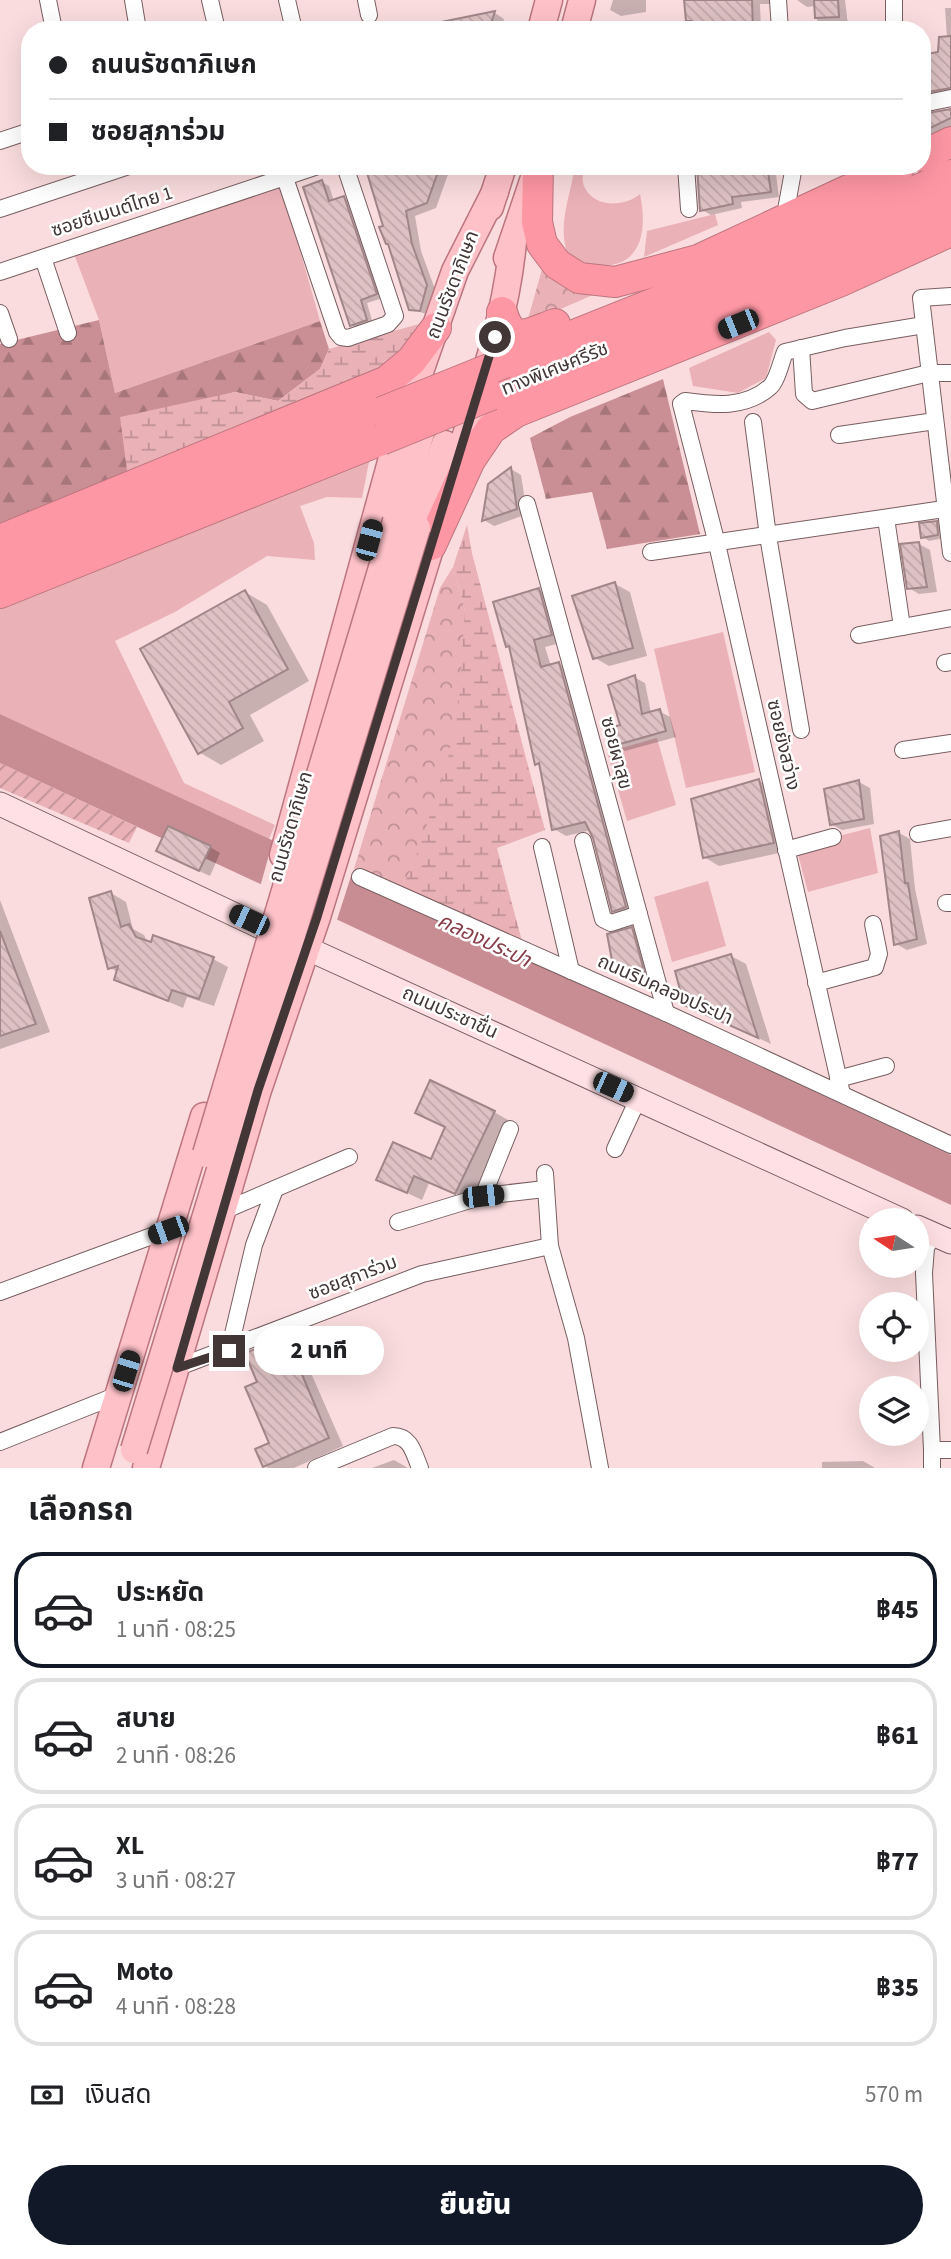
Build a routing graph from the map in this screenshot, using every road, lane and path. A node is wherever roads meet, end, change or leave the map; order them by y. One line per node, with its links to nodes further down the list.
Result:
1 (48, 0): 9 (street)
2 (133, 0): 10 (street)
3 (210, 0): 11 (street)
4 (287, 0): 12 (street)
5 (549, 0): 13 (main road)
6 (582, 0): 14 (main road)
7 (778, 0): 15 (street)
8 (894, 0): 16 (street)
9 (52, 21)
10 (136, 21)
11 (215, 21)
12 (292, 21)
13 (543, 21)
14 (576, 21)
15 (779, 21)
16 (894, 21)
17 (951, 98): 18 (street)
18 (931, 102)
19 (21, 133): 20 (street)
20 (0, 139)
21 (102, 175): 34 (street)
22 (293, 175): 31 (street, ซอยซีเมนต์ไทย 1)
23 (348, 175): 31 (street)
24 (500, 175): 32 (main road, ถนนรัชดาภิเษก)
25 (535, 175): 38 (main road, ถนนรัชดาภิเษก)
26 (538, 175): 40 (highway)
27 (687, 175): 35 (street)
28 (792, 175): 36 (street)
29 (881, 175): 36 (highway)
30 (951, 175): 65 (highway, ทางพิเศษศรีรัช, bridge)
31 (285, 178): 39 (street, ซอยซีเมนต์ไทย 1)
32 (495, 192): 46 (main road, ถนนรัชดาภิเษก); 59 (main road, ถนนรัชดาภิเษก)
33 (951, 201): 66 (highway, ทางพิเศษศรีรัช, bridge)
34 (0, 209)
35 (689, 209)
36 (784, 221): 40 (highway)
37 (951, 231): 59 (highway)
38 (513, 241): 43 (main road, ถนนรัชดาภิเษก); 59 (main road, ถนนรัชดาภิเษก)
39 (43, 258): 41 (street, ซอยซีเมนต์ไทย 1); 47 (street)
40 (698, 260): 43 (highway)
41 (0, 272)
42 (951, 296): 45 (street)
43 (502, 312): 59 (main road, ถนนรัชดาภิเษก)
44 (0, 313): 48 (street)
45 (924, 325): 49 (street); 50 (street)
46 (436, 328): 61 (highway); 73 (main road, ถนนรัชดาภิเษก)
47 (68, 333)
48 (9, 339)
49 (802, 348): 50 (street); 62 (street, ซอยยังสว่าง)
50 (929, 373): 51 (street); 52 (street)
51 (951, 373)
52 (935, 421): 54 (street); 55 (street)
53 (753, 422): 60 (street)
54 (839, 435)
55 (947, 489): 57 (street)
56 (527, 504): 83 (street, ซอยผาสุข)
57 (944, 509): 58 (street); 64 (street)
58 (886, 518): 60 (street); 68 (street)
59 (415, 531): 74 (main road, ถนนรัชดาภิเษก); 114 (main road, ถนนรัชดาภิเษก, bridge)
60 (768, 537): 62 (street); 70 (street)
61 (0, 540)
62 (717, 544): 63 (street); 81 (street, ซอยยังสว่าง)
63 (651, 552)
64 (951, 553)
65 (0, 566)
66 (0, 593)
67 (951, 618): 68 (street)
68 (902, 627): 69 (street)
69 (859, 635)
70 (801, 730)
71 (951, 743): 72 (street)
72 (903, 750)
73 (309, 761): 74 (main road); 85 (main road, ถนนรัชดาภิเษก)
74 (361, 770): 86 (main road, ถนนรัชดาภิเษก)
75 (0, 804): 85 (main road, ถนนประชาชื่น)
76 (951, 828): 77 (street)
77 (918, 834)
78 (833, 837): 81 (street)
79 (583, 841): 83 (street)
80 (542, 847): 87 (street)
81 (786, 850): 88 (street, ซอยยังสว่าง)
82 (360, 877): 87 (street, ถนนริมคลองประปา)
83 (639, 914): 89 (street, ซอยผาสุข)
84 (873, 924): 88 (street)
85 (262, 927): 86 (main road, ถนนประชาชื่น); 94 (main road, ถนนรัชดาภิเษก)
86 (305, 947): 92 (main road, ถนนประชาชื่น); 96 (main road, ถนนรัชดาภิเษก)
87 (571, 971): 89 (street, ถนนริมคลองประปา)
88 (816, 983): 91 (street, ซอยยังสว่าง)
89 (666, 1013): 91 (street, ถนนริมคลองประปา)
90 (886, 1066): 91 (street)
91 (840, 1087): 95 (street, ถนนริมคลองประปา)
92 (638, 1099): 97 (street); 101 (main road, ถนนประชาชื่น)
93 (510, 1129): 100 (street)
94 (200, 1132): 96 (main road); 104 (main road, ถนนรัชดาภิเษก)
95 (951, 1145)
96 (240, 1148): 102 (main road, ถนนรัชดาภิเษก)
97 (615, 1149)
98 (349, 1157): 99 (street)
99 (275, 1189): 102 (street); 108 (street)
100 (483, 1196): 103 (street); 106 (street)
101 (876, 1208)
102 (221, 1212): 109 (main road, ถนนรัชดาภิเษก)
103 (398, 1222)
104 (168, 1230): 107 (street); 110 (main road, ถนนรัชดาภิเษก)
105 (934, 1234): 112 (street)
106 (550, 1246): 108 (street, ซอยสุภาร่วม); 118 (street)
107 (0, 1292)
108 (229, 1351): 109 (street, ซอยสุภาร่วม)
109 (177, 1368): 114 (main road, ถนนรัชดาภิเษก)
110 (120, 1394): 111 (street); 115 (main road, ถนนรัชดาภิเษก)
111 (0, 1442)
112 (932, 1450): 113 (street); 119 (street)
113 (951, 1450)
114 (128, 1460)
115 (96, 1468)
116 (316, 1468): 117 (street)
117 (420, 1468)
118 (600, 1468)
119 (932, 1468)

